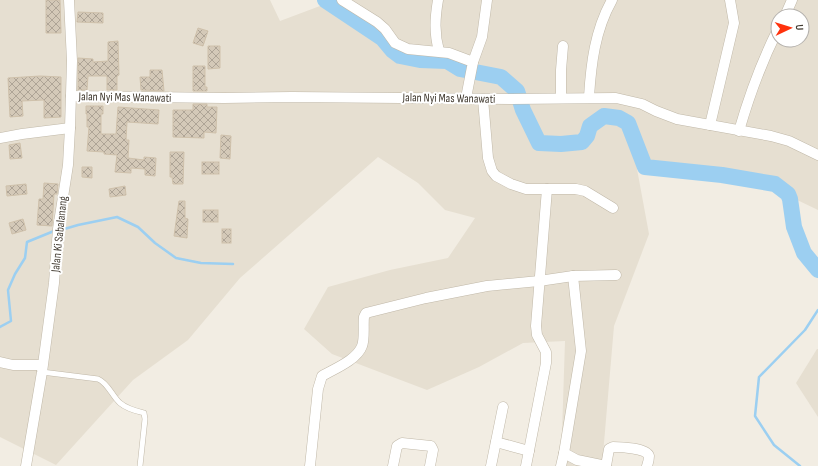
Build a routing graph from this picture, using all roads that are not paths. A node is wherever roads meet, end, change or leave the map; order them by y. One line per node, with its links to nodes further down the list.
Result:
1 (69, 0): 11 (street, Jalan Ki Sabalanang)
2 (342, 0): 9 (street)
3 (438, 0): 9 (street)
4 (487, 0): 10 (street)
5 (612, 0): 13 (street)
6 (730, 0): 16 (street)
7 (564, 46): 12 (street)
8 (770, 47): 18 (street)
9 (439, 52): 10 (street)
10 (473, 64): 14 (street)
11 (71, 96): 14 (street, Jalan Nyi Mas Wanawati); 17 (street, Jalan Ki Sabalanang)
12 (561, 97): 13 (street, Jalan Nyi Mas Wanawati); 15 (street, Jalan Nyi Mas Wanawati)
13 (589, 97): 16 (street, Jalan Nyi Mas Wanawati)
14 (466, 98): 15 (street, Jalan Nyi Mas Wanawati)
15 (483, 99): 21 (street)
16 (710, 125): 18 (street, Jalan Nyi Mas Wanawati)
17 (70, 128): 19 (street); 27 (street, Jalan Ki Sabalanang)
18 (739, 131): 20 (street, Jalan Nyi Mas Wanawati)
19 (0, 138)
20 (818, 155)
21 (547, 189): 22 (street); 25 (street)
22 (613, 208)
23 (616, 275): 24 (street)
24 (573, 276): 25 (street); 31 (street)
25 (539, 281): 30 (street); 34 (street)
26 (0, 362): 27 (street)
27 (42, 368): 32 (street, Jalan Ki Sabalanang); 33 (lane)
28 (503, 407): 29 (street)
29 (496, 442): 30 (street); 37 (street)
30 (529, 451): 38 (street)
31 (564, 453): 39 (street); 40 (street)
32 (26, 466)
33 (140, 466)
34 (310, 466)
35 (393, 466): 36 (street)
36 (430, 466)
37 (491, 466)
38 (526, 466)
39 (561, 466)
40 (606, 466): 41 (street)
41 (647, 466)

